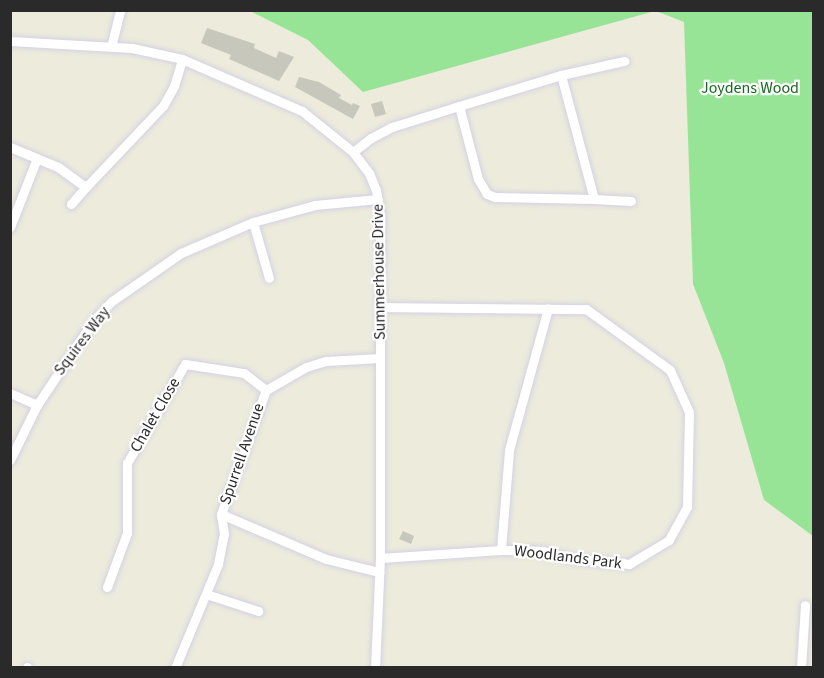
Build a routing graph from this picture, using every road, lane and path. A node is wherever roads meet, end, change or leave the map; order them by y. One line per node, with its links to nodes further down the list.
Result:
1 (120, 10): 3 (street)
2 (10, 41): 3 (street, Summerhouse Drive)
3 (111, 47): 4 (street, Summerhouse Drive)
4 (182, 59): 9 (street, Summerhouse Drive); 11 (street)
5 (624, 60): 6 (street)
6 (561, 75): 7 (street); 13 (street)
7 (459, 106): 9 (street); 13 (street)
8 (10, 147): 10 (street)
9 (353, 152): 12 (street, Summerhouse Drive)
10 (37, 158): 11 (street); 17 (street)
11 (86, 187): 15 (street)
12 (378, 199): 16 (street, Squires Way); 19 (street, Summerhouse Drive)
13 (594, 199): 14 (street)
14 (631, 201)
15 (71, 204)
16 (253, 222): 18 (street); 24 (street, Squires Way)
17 (10, 227)
18 (269, 278)
19 (380, 307): 20 (street, Woodlands Park); 21 (street, Summerhouse Drive)
20 (548, 308): 27 (street, Woodlands Park); 27 (street, Woodlands Park)
21 (380, 358): 22 (street, Spurrell Avenue); 28 (street, Summerhouse Drive)
22 (266, 390): 26 (street, Spurrell Avenue); 30 (street, Chalet Close)
23 (10, 393): 24 (street)
24 (37, 405): 25 (street, Squires Way)
25 (10, 460)
26 (221, 514): 29 (street); 31 (street, Spurrell Avenue)
27 (501, 550): 28 (street, Woodlands Park)
28 (380, 558): 29 (street, Summerhouse Drive)
29 (379, 572): 35 (street, Summerhouse Drive)
30 (107, 587)
31 (206, 594): 33 (street); 34 (street, Spurrell Avenue)
32 (806, 605): 36 (street)
33 (258, 611)
34 (175, 668)
35 (375, 668)
36 (801, 668)

